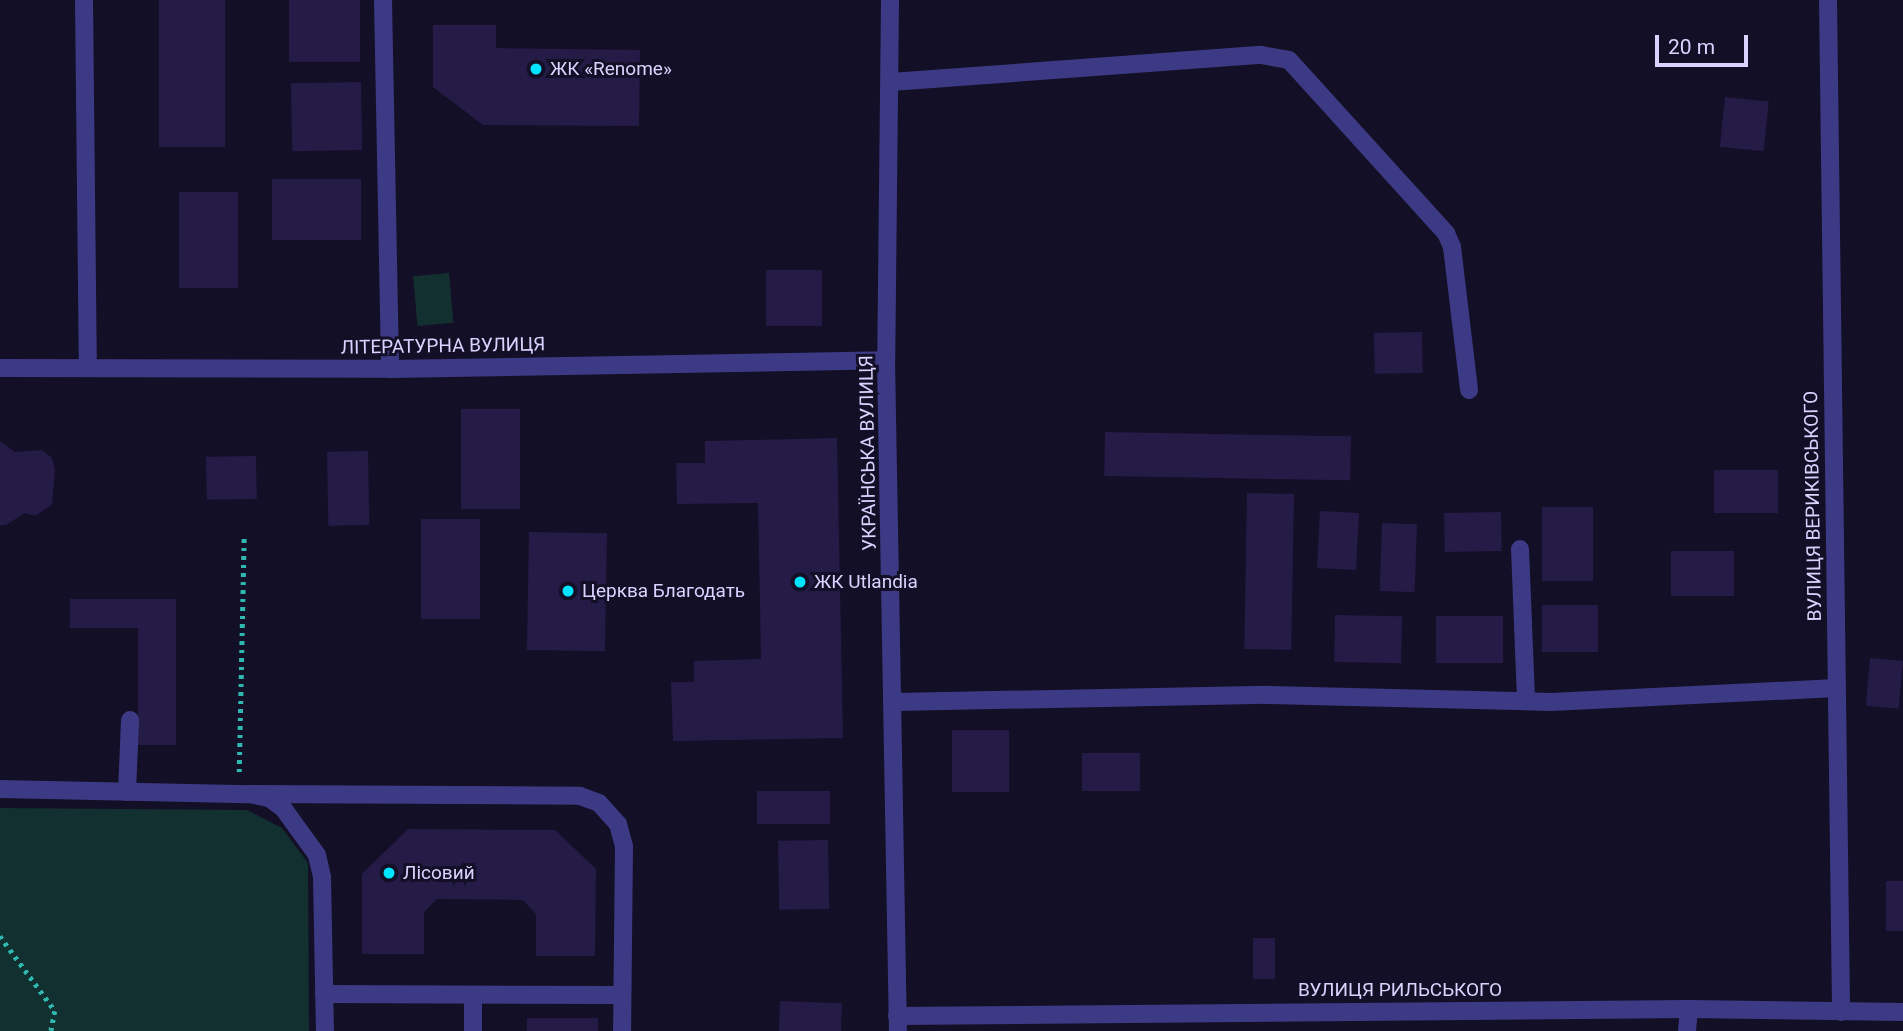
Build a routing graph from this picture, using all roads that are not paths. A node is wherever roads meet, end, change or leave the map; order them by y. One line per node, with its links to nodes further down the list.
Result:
1 (84, 0): 7 (street)
2 (383, 0): 9 (street)
3 (890, 0): 5 (street, УКРАЇНСЬКА ВУЛИЦЯ)
4 (1828, 0): 12 (street, ВУЛИЦЯ ВЕРИКІВСЬКОГО)
5 (891, 82): 6 (street, УКРАЇНСЬКА ВУЛИЦЯ); 10 (street)
6 (886, 360): 9 (street, ЛІТЕРАТУРНА ВУЛИЦЯ); 14 (street, УКРАЇНСЬКА ВУЛИЦЯ)
7 (88, 367): 8 (street, ЛІТЕРАТУРНА ВУЛИЦЯ); 9 (street, ЛІТЕРАТУРНА ВУЛИЦЯ)
8 (0, 368)
9 (390, 369)
10 (1469, 390)
11 (1520, 549): 13 (street)
12 (1836, 688): 13 (street); 24 (street, ВУЛИЦЯ ВЕРИКІВСЬКОГО)
13 (1526, 701): 14 (street)
14 (894, 702): 26 (street, УКРАЇНСЬКА ВУЛИЦЯ)
15 (130, 720): 18 (street)
16 (244, 787): 18 (street); 19 (street); 21 (street)
17 (0, 789): 18 (street)
18 (127, 792)
19 (324, 994): 20 (street); 27 (street)
20 (473, 995): 21 (street); 28 (street)
21 (622, 995): 29 (street)
22 (1689, 1009): 23 (street, ВУЛИЦЯ РИЛЬСЬКОГО); 24 (street, ВУЛИЦЯ РИЛЬСЬКОГО); 31 (street)
23 (1288, 1012): 26 (street, ВУЛИЦЯ РИЛЬСЬКОГО); 30 (street)
24 (1841, 1012): 25 (street, ВУЛИЦЯ РИЛЬСЬКОГО)
25 (1903, 1013)
26 (897, 1024)
27 (325, 1031)
28 (473, 1031)
29 (622, 1031)
30 (1288, 1031)
31 (1687, 1031)

